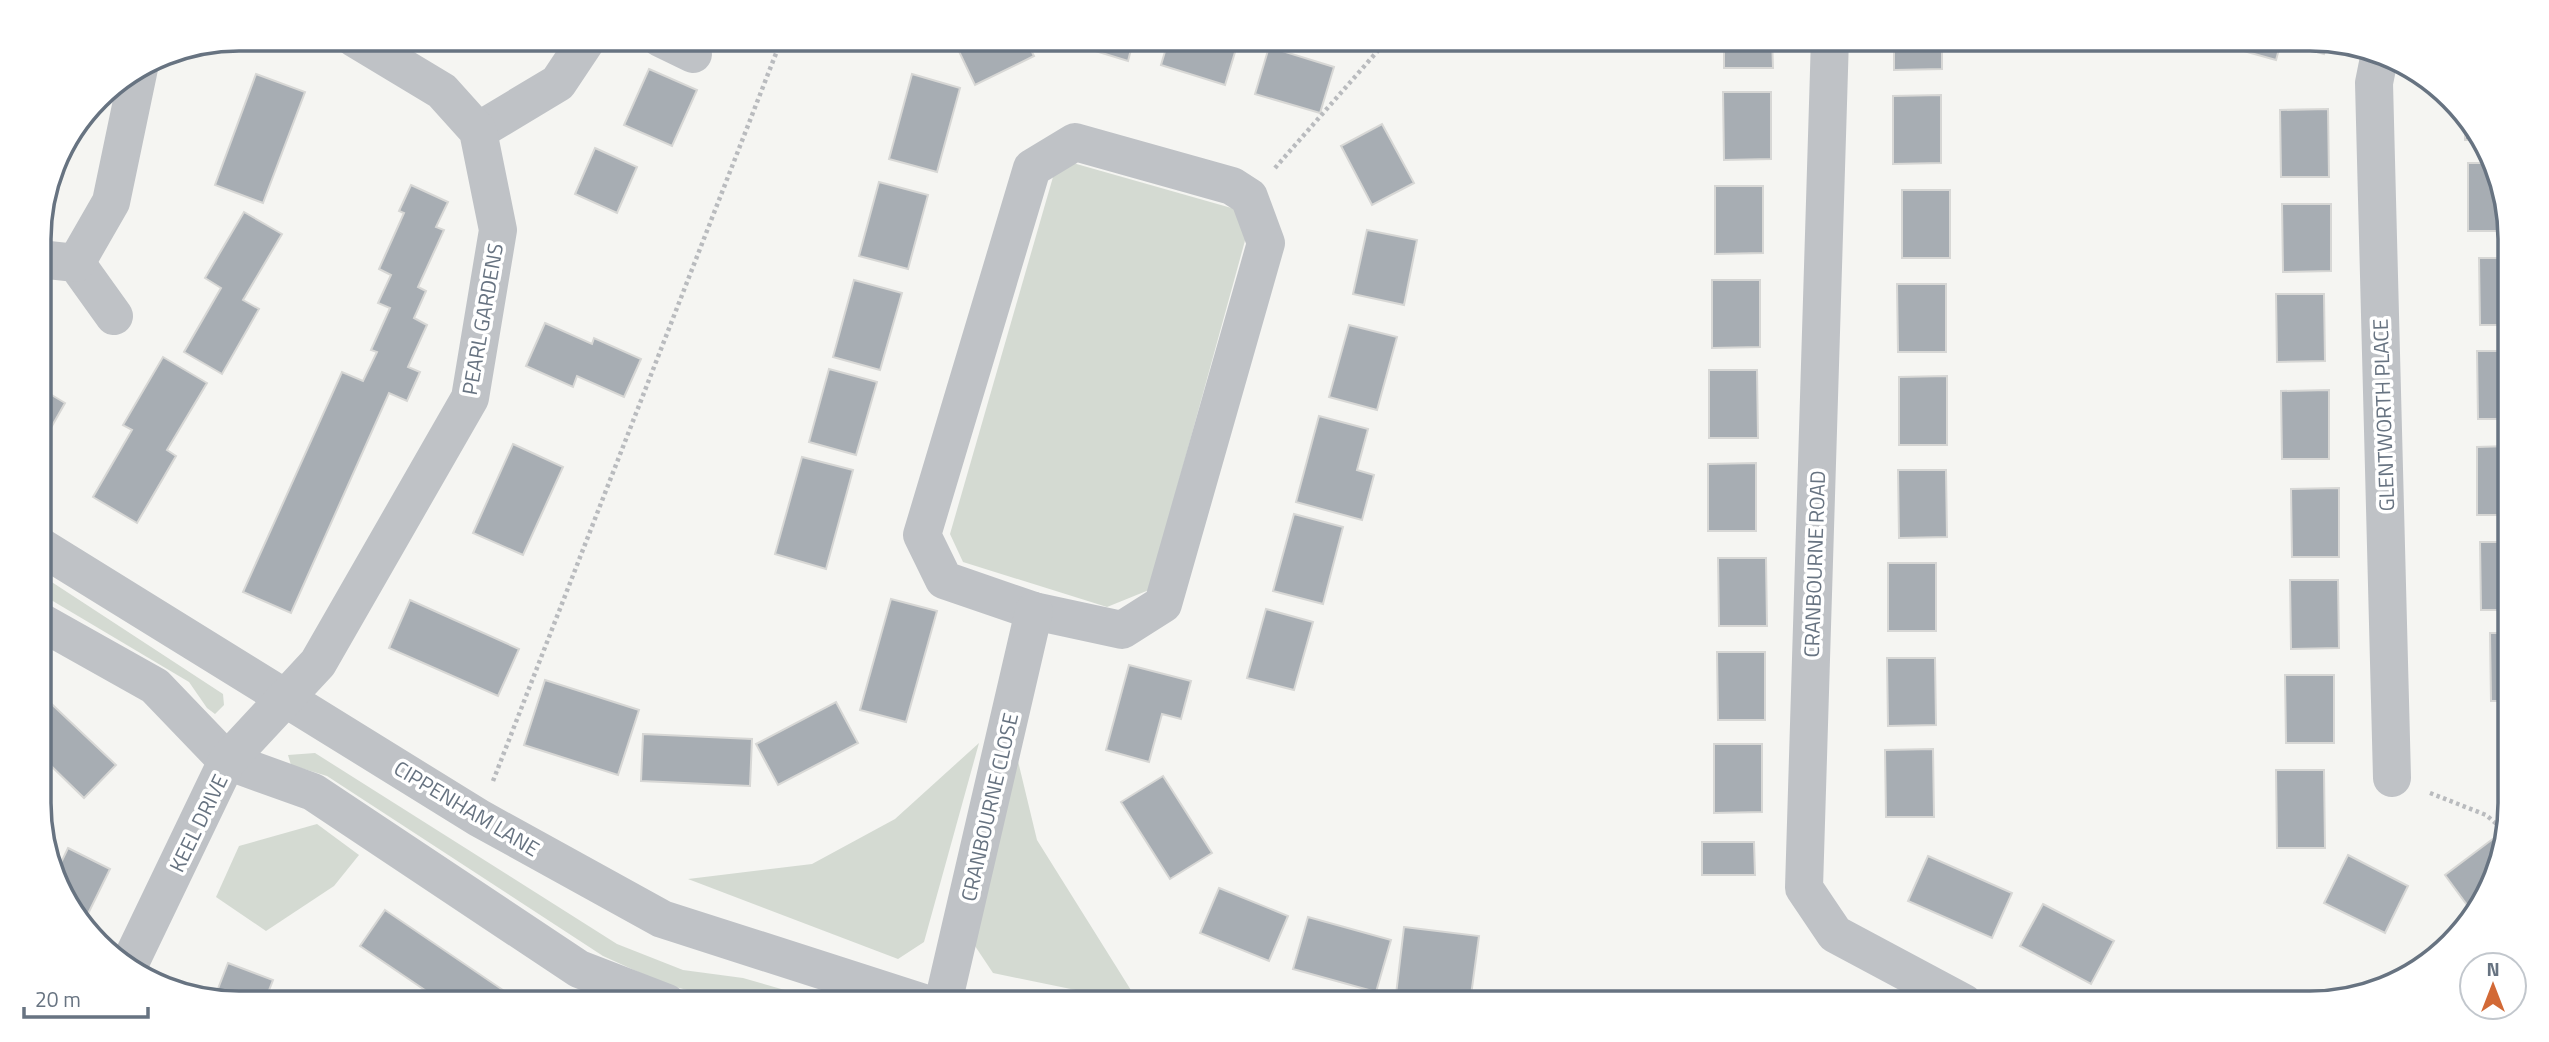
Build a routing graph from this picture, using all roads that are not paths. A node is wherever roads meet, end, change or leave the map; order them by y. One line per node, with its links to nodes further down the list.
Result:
1 (376, 51): 6 (street)
2 (579, 51): 6 (street)
3 (1830, 51): 20 (street, CRANBOURNE ROAD)
4 (2378, 64): 15 (street, GLENTWORTH PLACE)
5 (136, 82): 8 (street)
6 (478, 131): 13 (street, PEARL GARDENS)
7 (51, 261): 8 (street)
8 (76, 263): 9 (street)
9 (114, 316)
10 (51, 553): 13 (street, CIPPENHAM LANE)
11 (1034, 611): 11 (street); 19 (street, CRANBOURNE CLOSE)
12 (51, 628): 14 (street)
13 (285, 696): 14 (street, KEEL DRIVE); 18 (street, CIPPENHAM LANE)
14 (227, 761): 16 (street, KEEL DRIVE); 17 (street)
15 (2392, 778)
16 (132, 959)
17 (635, 991)
18 (887, 991)
19 (946, 991)
20 (1942, 991)

